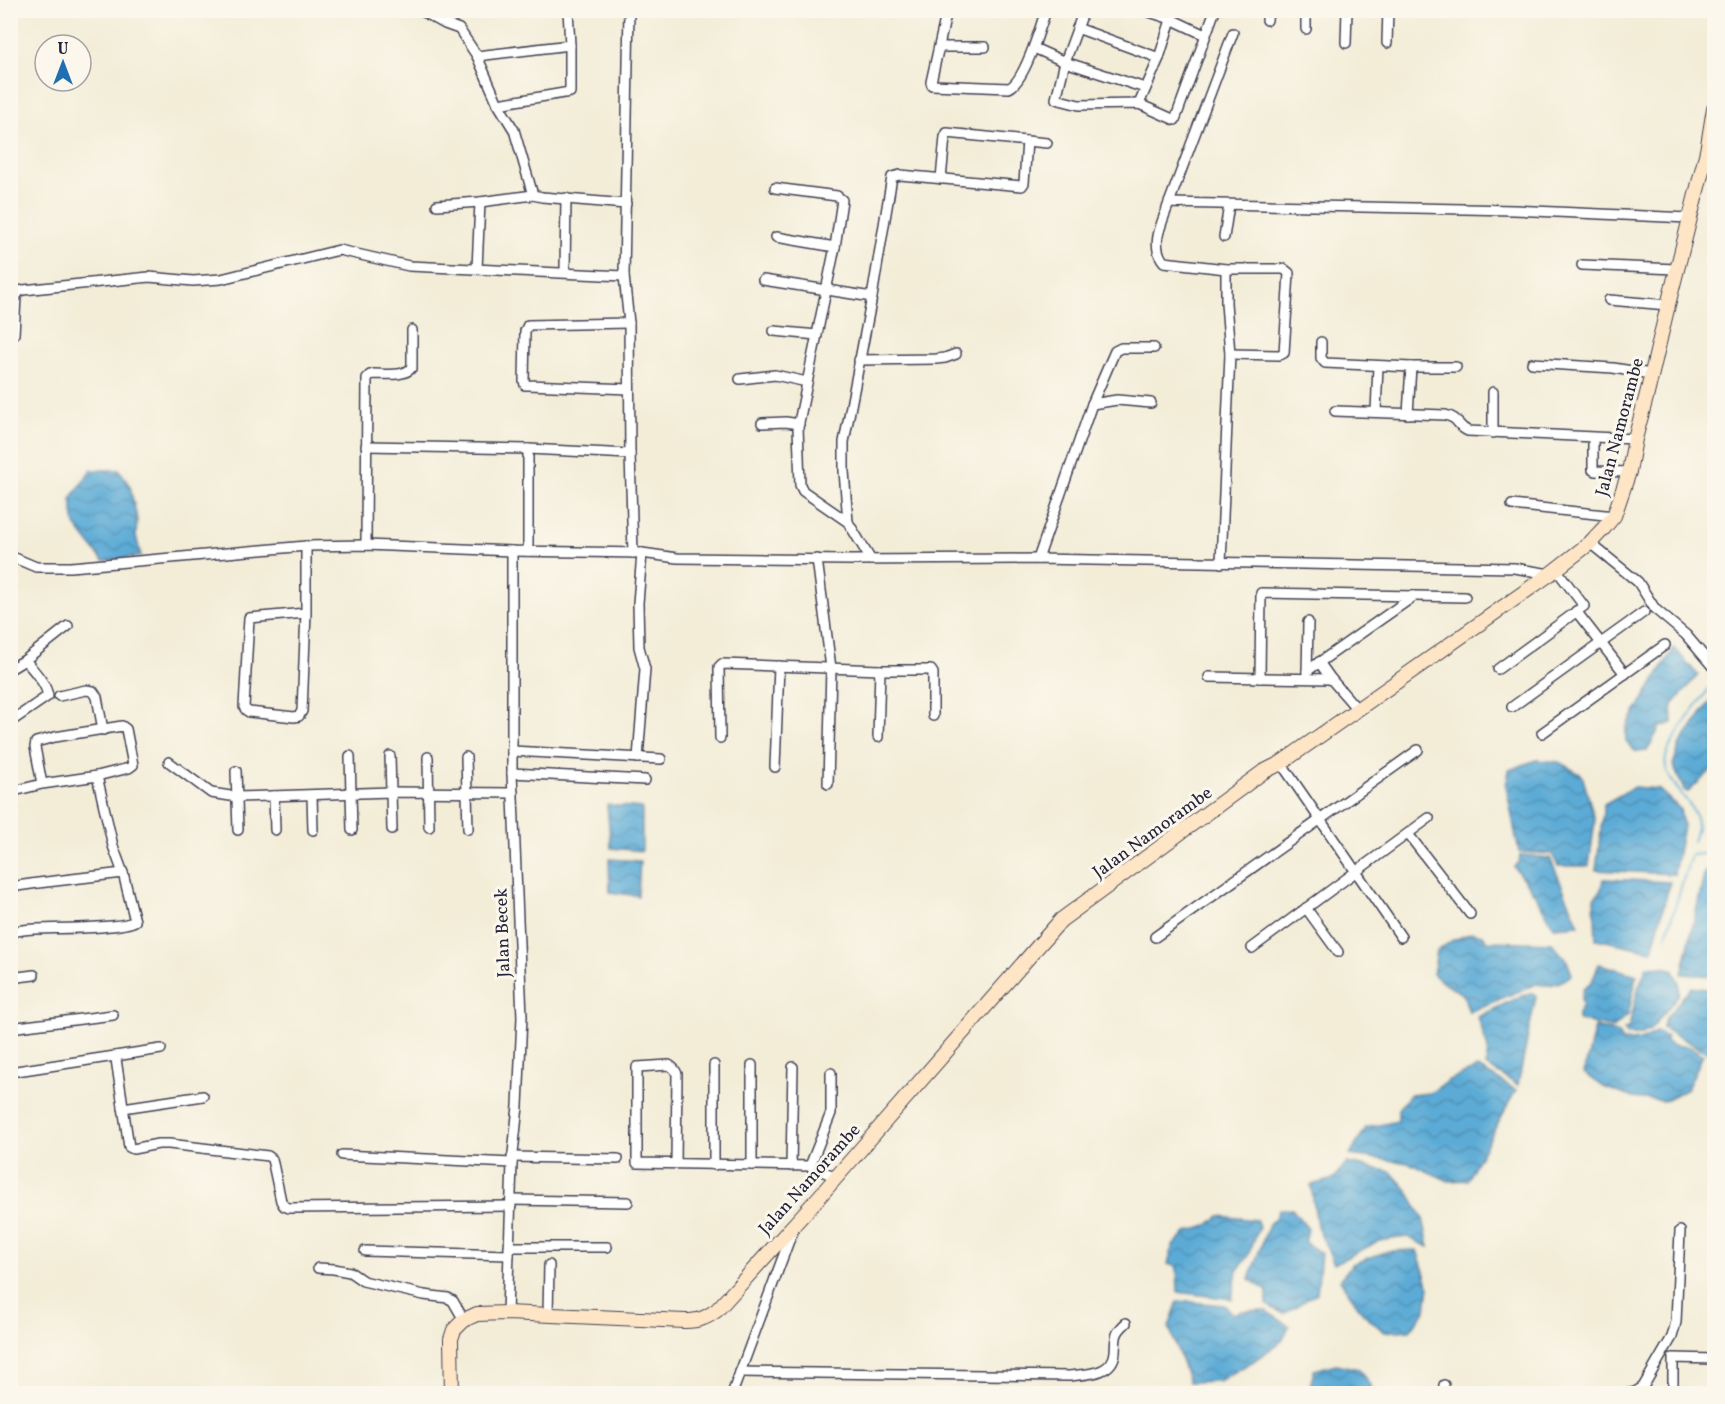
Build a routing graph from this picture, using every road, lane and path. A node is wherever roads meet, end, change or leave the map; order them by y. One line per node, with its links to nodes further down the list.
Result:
1 (568, 10): 19 (street)
2 (629, 10): 38 (street)
3 (947, 10): 20 (street)
4 (1046, 10): 22 (street)
5 (1084, 10): 13 (street)
6 (1143, 10): 12 (street)
7 (1215, 10): 16 (street)
8 (1306, 10): 14 (street)
9 (1347, 10): 17 (street)
10 (1388, 10): 18 (street)
11 (423, 11): 23 (street)
12 (1173, 15): 16 (street); 24 (street)
13 (1077, 28): 24 (street); 25 (street)
14 (1306, 29)
15 (1233, 33): 37 (street)
16 (1205, 34): 28 (street)
17 (1346, 43)
18 (1387, 43)
19 (570, 45): 23 (street); 27 (street)
20 (939, 47): 21 (street); 22 (street)
21 (985, 47)
22 (1034, 48): 25 (street)
23 (477, 56): 27 (street)
24 (1159, 58): 26 (street)
25 (1065, 62): 26 (street); 28 (street)
26 (1145, 88): 28 (street)
27 (498, 104): 34 (street)
28 (1139, 104)
29 (1714, 108): 41 (main road, Jalan Namorambe)
30 (1027, 141): 31 (street); 32 (street); 32 (street)
31 (1047, 143)
32 (941, 179): 53 (street)
33 (775, 188): 44 (street)
34 (533, 195): 35 (street); 36 (street)
35 (566, 198): 38 (street); 49 (street)
36 (480, 201): 39 (street); 46 (street)
37 (1169, 203): 40 (street); 47 (street)
38 (626, 204): 50 (street)
39 (437, 205)
40 (1229, 205): 41 (street); 43 (street)
41 (1689, 218): 48 (main road, Jalan Namorambe)
42 (776, 237): 44 (street)
43 (1224, 237)
44 (835, 247): 52 (street)
45 (1582, 265): 48 (street)
46 (477, 269): 49 (street); 59 (street)
47 (1226, 269): 64 (street); 64 (street)
48 (1676, 269): 55 (main road, Jalan Namorambe)
49 (565, 272): 50 (street)
50 (624, 276): 56 (street)
51 (763, 280): 52 (street)
52 (826, 290): 53 (street); 60 (street)
53 (872, 297): 65 (street)
54 (1609, 300): 55 (street)
55 (1668, 305): 70 (main road, Jalan Namorambe)
56 (630, 323): 73 (street); 73 (street)
57 (412, 330): 85 (street)
58 (774, 331): 60 (street)
59 (14, 334)
60 (817, 335): 72 (street)
61 (1321, 342): 67 (street)
62 (1154, 348): 76 (street)
63 (956, 354): 65 (street)
64 (1230, 354): 102 (street)
65 (859, 360): 91 (street)
66 (1532, 363): 70 (street)
67 (1378, 366): 68 (street); 78 (street)
68 (1411, 367): 69 (street); 79 (street)
69 (1456, 367)
70 (1652, 374): 84 (main road, Jalan Namorambe)
71 (740, 379): 72 (street)
72 (807, 382): 81 (street)
73 (629, 389): 87 (street)
74 (1493, 392): 82 (street)
75 (1151, 403): 76 (street)
76 (1092, 404): 99 (street)
77 (1335, 411): 78 (street)
78 (1376, 412): 79 (street)
79 (1408, 414): 82 (street)
80 (762, 423): 81 (street)
81 (799, 424): 91 (street)
82 (1493, 433): 83 (street)
83 (1593, 438): 84 (street); 88 (street)
84 (1635, 439): 88 (main road, Jalan Namorambe)
85 (366, 446): 86 (street); 93 (street)
86 (528, 449): 87 (street); 96 (street)
87 (630, 454): 97 (street)
88 (1629, 472): 90 (main road, Jalan Namorambe)
89 (1512, 505): 90 (street)
90 (1614, 516): 92 (main road, Jalan Namorambe)
91 (848, 522): 101 (street)
92 (1590, 543): 103 (main road, Jalan Namorambe); 117 (street)
93 (366, 545): 94 (street); 95 (street)
94 (306, 546): 98 (street); 108 (street)
95 (512, 551): 96 (street); 136 (street, Jalan Becek)
96 (528, 551): 97 (street)
97 (637, 553): 100 (street); 141 (street)
98 (10, 556)
99 (1038, 559): 101 (street); 102 (street)
100 (817, 560): 101 (street); 116 (street)
101 (871, 560)
102 (1221, 563): 103 (street)
103 (1553, 572): 106 (street); 128 (main road, Jalan Namorambe)
104 (1414, 596): 105 (street); 114 (street); 124 (street)
105 (1465, 597)
106 (1576, 611): 111 (street); 119 (street)
107 (1644, 612): 111 (street)
108 (306, 613): 108 (street)
109 (1308, 622): 122 (street)
110 (68, 626): 113 (street)
111 (1600, 642): 121 (street); 127 (street)
112 (1665, 645): 121 (street)
113 (25, 660): 118 (street); 130 (street)
114 (1319, 662): 122 (street); 125 (street)
115 (779, 666): 116 (street); 134 (street); 145 (street)
116 (831, 668): 120 (street); 151 (street)
117 (1714, 668)
118 (10, 669)
119 (1498, 669)
120 (880, 670): 129 (street); 133 (street)
121 (1625, 674): 132 (street)
122 (1307, 675): 124 (street); 125 (street)
123 (1209, 676): 124 (street)
124 (1260, 678)
125 (1331, 679): 128 (street)
126 (59, 696): 131 (street)
127 (1512, 706)
128 (1357, 709): 144 (main road, Jalan Namorambe)
129 (933, 716)
130 (10, 722)
131 (103, 730): 148 (street); 150 (street)
132 (1542, 733)
133 (878, 737)
134 (720, 738)
135 (1418, 750): 162 (street)
136 (512, 751): 141 (street); 147 (street, Jalan Becek)
137 (350, 756): 157 (street)
138 (390, 756): 153 (street)
139 (428, 757): 154 (street)
140 (466, 757): 155 (street)
141 (638, 758): 142 (street)
142 (661, 759)
143 (170, 762): 160 (street)
144 (1281, 764): 162 (street); 202 (main road, Jalan Namorambe)
145 (774, 767)
146 (236, 771): 160 (street)
147 (512, 773): 149 (street); 156 (street, Jalan Becek)
148 (97, 776): 150 (street); 172 (street)
149 (645, 780)
150 (42, 784): 152 (street)
151 (828, 784)
152 (10, 792)
153 (391, 792): 154 (street); 157 (street); 164 (street)
154 (429, 792): 155 (street); 163 (street)
155 (467, 792): 156 (street); 165 (street)
156 (513, 793): 196 (street, Jalan Becek)
157 (351, 794): 159 (street); 169 (street)
158 (274, 796): 159 (street); 160 (street); 167 (street)
159 (312, 796): 168 (street)
160 (237, 797): 166 (street)
161 (1429, 818): 170 (street)
162 (1320, 821): 171 (street); 177 (street)
163 (429, 827)
164 (392, 829)
165 (468, 829)
166 (238, 830)
167 (275, 830)
168 (313, 830)
169 (352, 830)
170 (1408, 834): 171 (street); 175 (street)
171 (1355, 871): 174 (street); 178 (street)
172 (123, 873): 173 (street); 176 (street)
173 (10, 887)
174 (1306, 908): 179 (street); 180 (street)
175 (1470, 914)
176 (10, 932)
177 (1155, 937)
178 (1401, 937)
179 (1252, 948)
180 (1338, 952)
181 (34, 975): 182 (street)
182 (10, 978)
183 (113, 1015): 184 (street)
184 (10, 1028)
185 (160, 1049): 186 (street)
186 (114, 1057): 190 (street); 193 (street)
187 (714, 1065): 198 (street)
188 (752, 1065): 199 (street)
189 (793, 1067): 200 (street)
190 (10, 1072)
191 (831, 1073): 201 (street)
192 (203, 1096): 193 (street)
193 (123, 1108): 204 (street)
194 (342, 1155): 196 (street)
195 (618, 1159): 196 (street)
196 (512, 1160): 204 (street, Jalan Becek)
197 (676, 1164): 197 (street); 198 (street)
198 (714, 1165): 199 (street)
199 (752, 1165): 200 (street)
200 (791, 1166): 201 (street)
201 (810, 1166): 202 (street)
202 (836, 1177): 205 (main road, Jalan Namorambe)
203 (628, 1202): 204 (street)
204 (511, 1203): 209 (street, Jalan Becek)
205 (796, 1221): 213 (main road, Jalan Namorambe); 217 (street)
206 (1680, 1231): 220 (street)
207 (607, 1247): 209 (street)
208 (365, 1251): 209 (street)
209 (509, 1251): 212 (street, Jalan Becek)
210 (549, 1265): 213 (street)
211 (318, 1268): 214 (street)
212 (507, 1313): 213 (main road, Jalan Namorambe); 214 (main road, Jalan Namorambe)
213 (548, 1315)
214 (464, 1320): 218 (main road)
215 (1126, 1323): 217 (street)
216 (1714, 1359): 221 (street)
217 (740, 1372): 219 (street)
218 (452, 1394)
219 (732, 1394)
220 (1626, 1394)
221 (1673, 1394)

